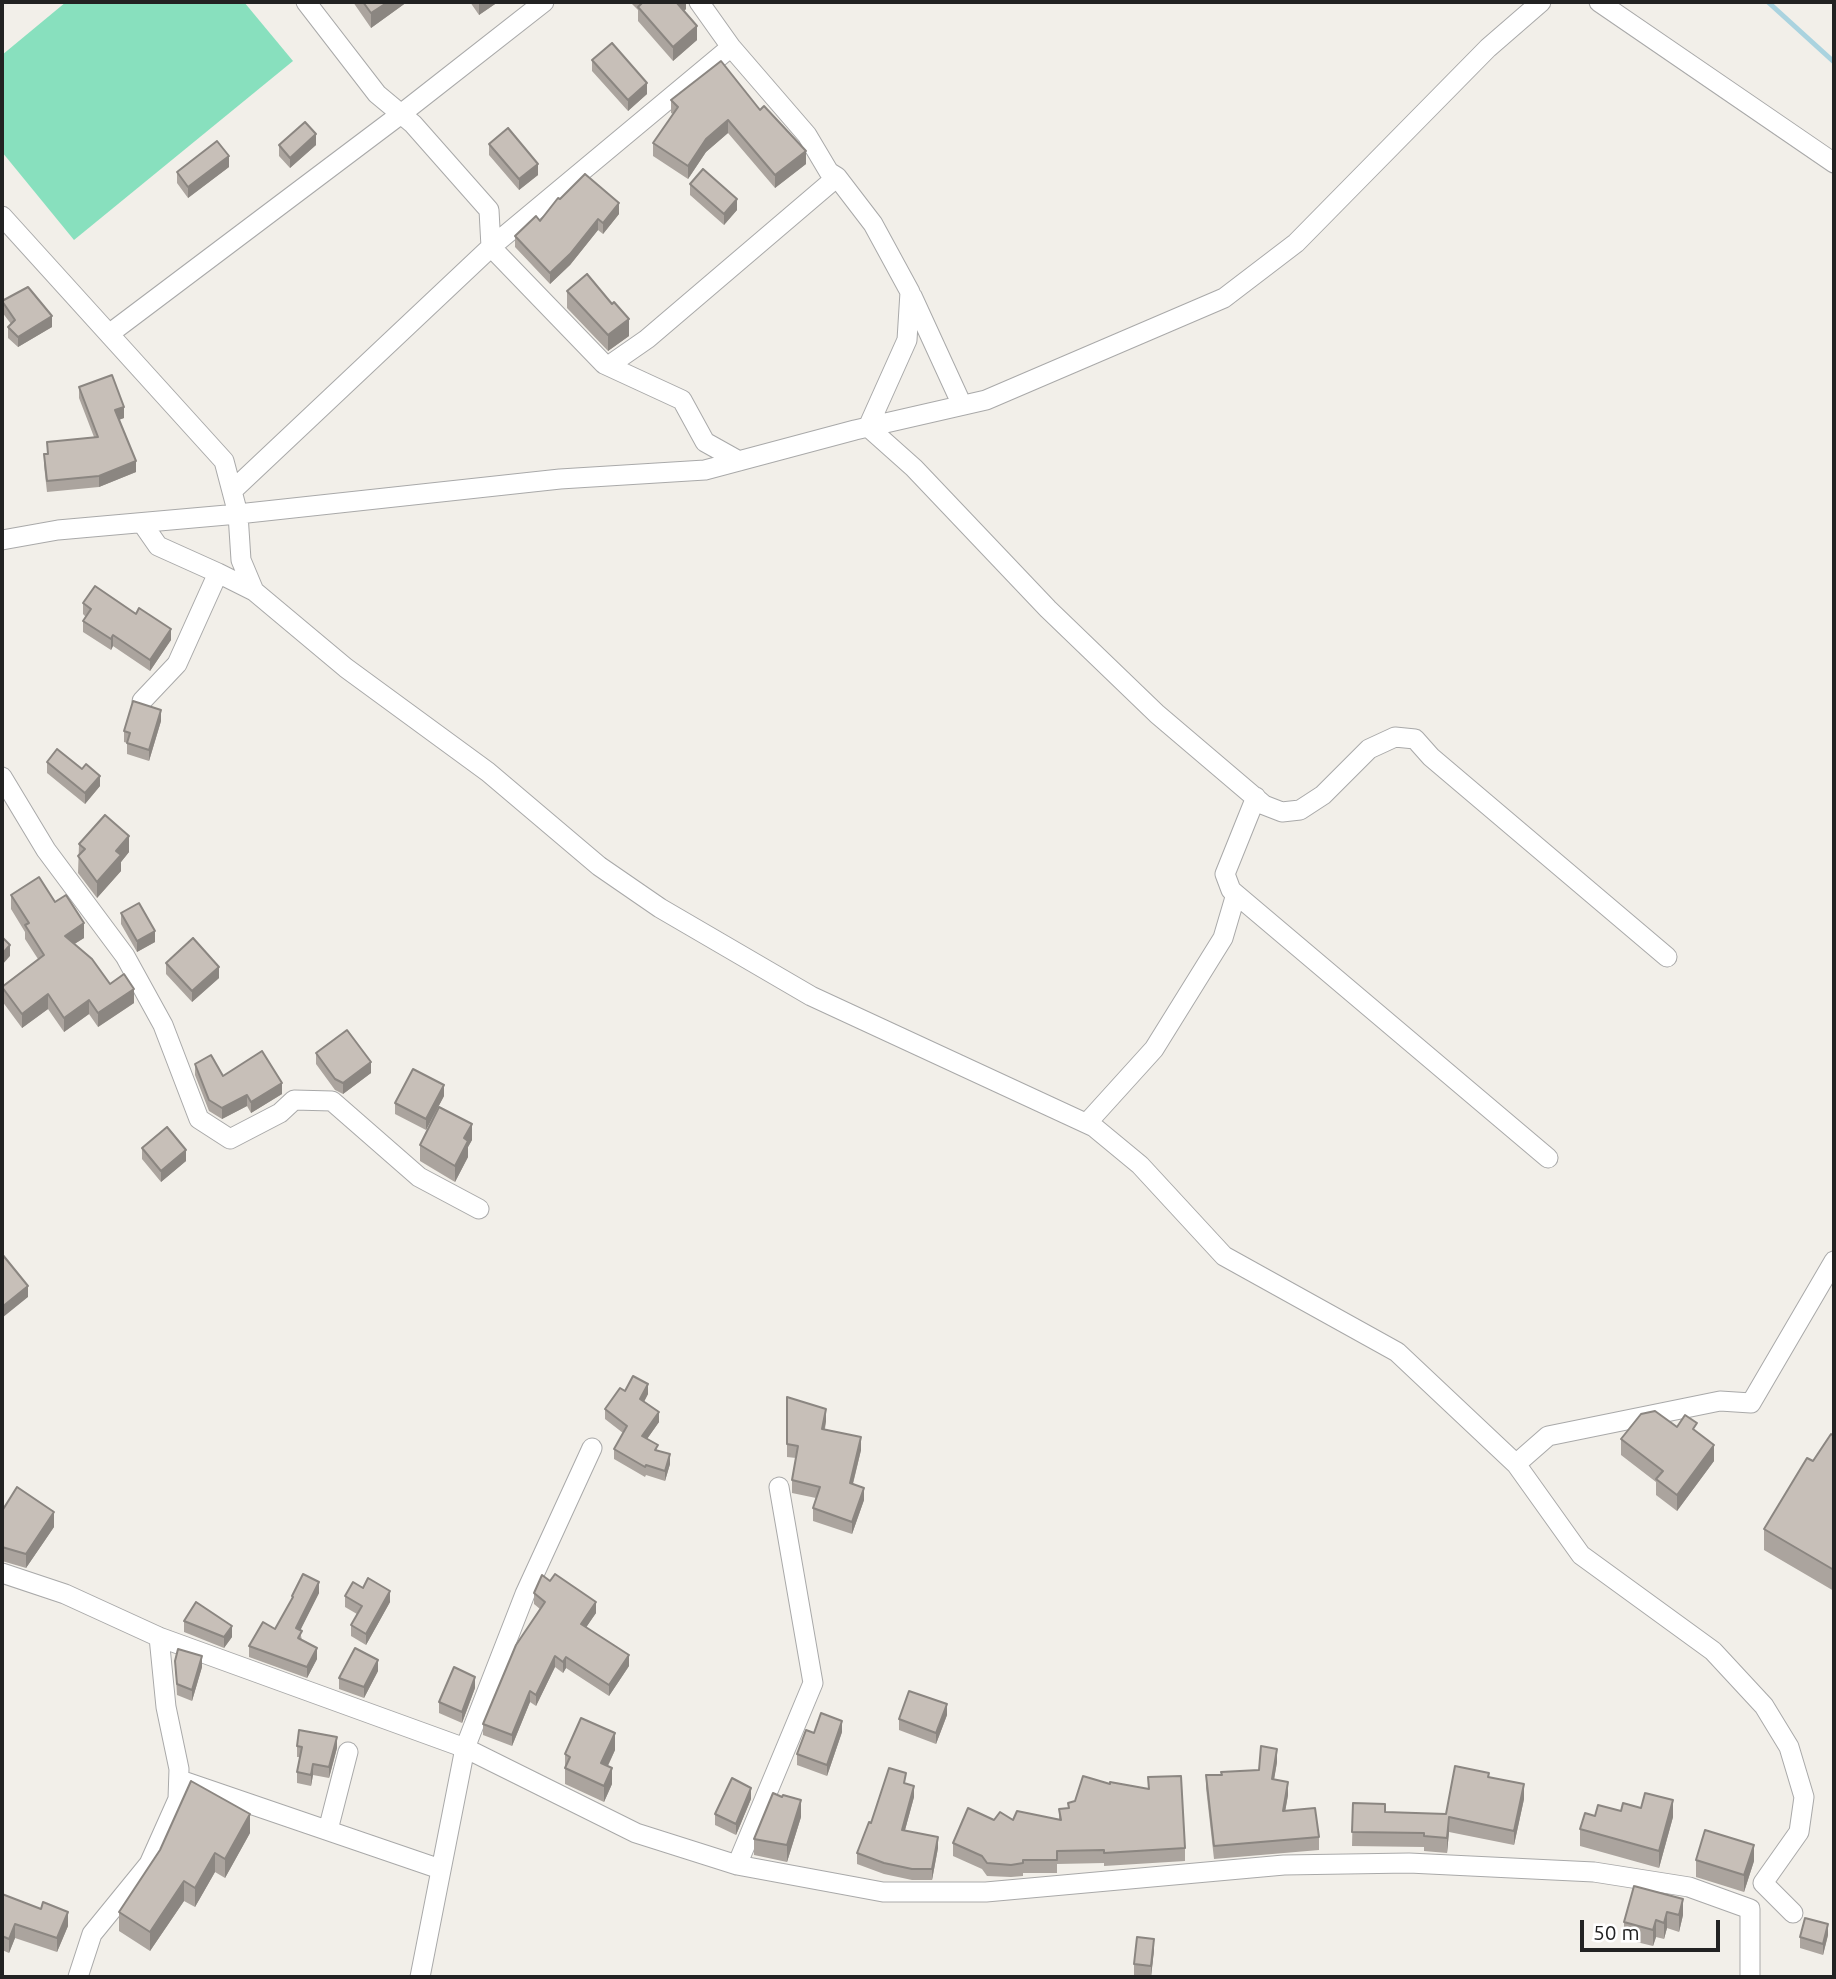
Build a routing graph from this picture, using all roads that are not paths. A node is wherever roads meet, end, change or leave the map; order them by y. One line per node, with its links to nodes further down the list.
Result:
1 (306, 2): 7 (street)
2 (544, 2): 7 (street)
3 (699, 2): 6 (street)
4 (1541, 2): 15 (street)
5 (1600, 2): 8 (street)
6 (731, 47): 9 (street); 11 (street)
7 (401, 114): 11 (street); 13 (street)
8 (1834, 163)
9 (837, 177): 12 (street); 14 (street)
10 (2, 216): 13 (street)
11 (491, 247): 14 (street); 18 (street)
12 (910, 292): 15 (street); 16 (street)
13 (109, 334): 18 (street)
14 (604, 364): 17 (street)
15 (962, 405): 16 (street)
16 (868, 427): 17 (street); 26 (street)
17 (739, 461): 19 (street)
18 (232, 491): 19 (street)
19 (238, 514): 20 (street); 23 (street)
20 (142, 523): 21 (street); 22 (street)
21 (2, 540)
22 (218, 573): 23 (street); 24 (street)
23 (254, 591): 29 (street)
24 (142, 701)
25 (2, 777): 31 (street)
26 (1255, 797): 27 (street); 28 (street)
27 (1236, 894): 29 (street); 30 (street)
28 (1667, 957)
29 (1087, 1123): 34 (street)
30 (1548, 1158)
31 (479, 1209)
32 (1834, 1261): 34 (street)
33 (592, 1448): 38 (street)
34 (1516, 1464): 44 (street)
35 (779, 1487): 42 (street)
36 (2, 1573): 37 (street)
37 (159, 1637): 38 (street); 40 (street)
38 (465, 1748): 42 (street); 43 (street)
39 (348, 1752): 41 (street)
40 (179, 1780): 41 (street); 45 (street)
41 (328, 1830): 43 (street)
42 (737, 1864): 47 (street)
43 (440, 1869): 46 (street)
44 (1793, 1913)
45 (78, 1977)
46 (420, 1977)
47 (1750, 1977)

